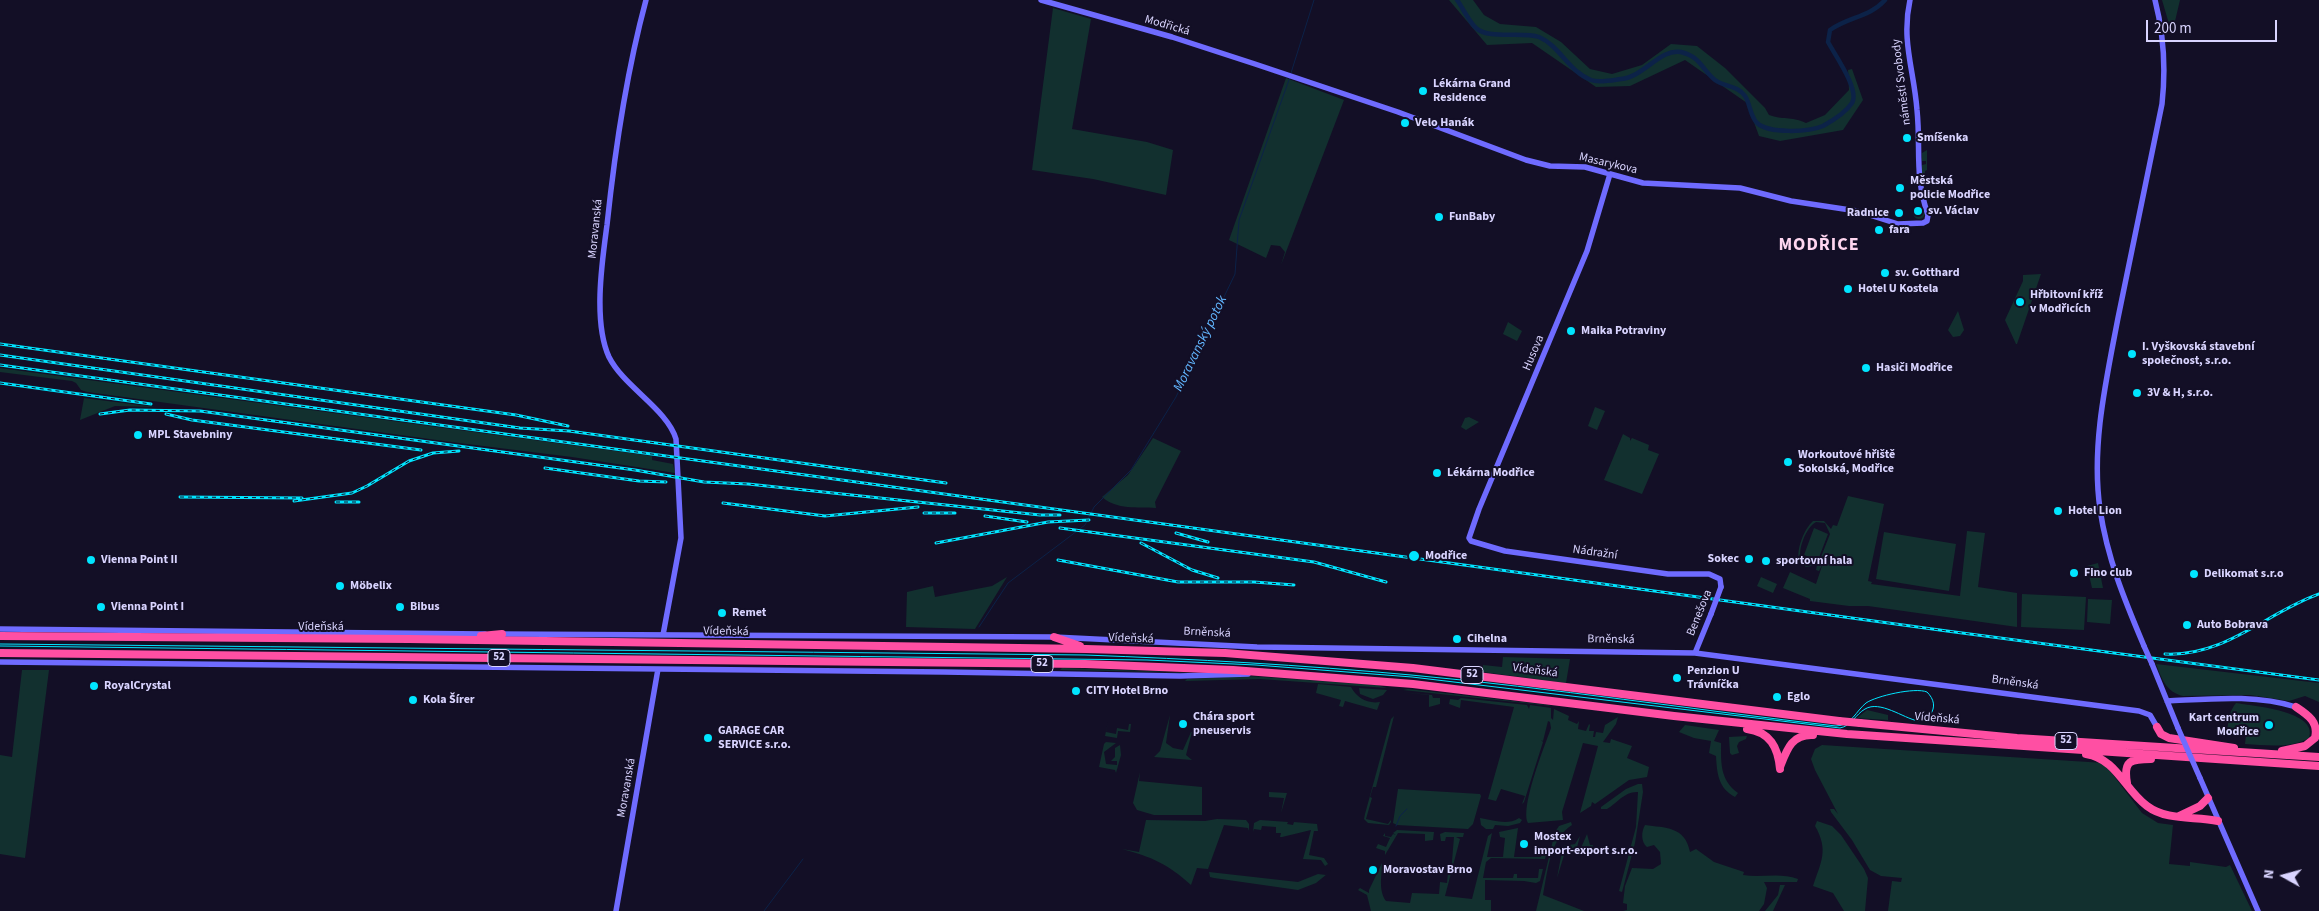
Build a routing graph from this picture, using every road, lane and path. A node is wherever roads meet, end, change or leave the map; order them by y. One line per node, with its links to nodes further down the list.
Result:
1 (646, 0): 12 (street, Moravanská)
2 (1041, 0): 5 (street, Modřická)
3 (1910, 0): 7 (street, náměstí Svobody)
4 (2155, 0): 22 (street, bridge)
5 (1290, 76): 6 (street, Masarykova)
6 (1610, 174): 7 (street, Masarykova); 8 (street, Husova)
7 (1898, 224)
8 (1468, 538): 9 (street, Nádražní)
9 (1721, 580): 18 (street, Benešova, bridge)
10 (0, 629): 11 (street, Vídeňská)
11 (502, 634): 12 (street, Vídeňská); 15 (highway)
12 (663, 635): 14 (street, Vídeňská)
13 (0, 636): 15 (highway, Vídeňská / 52)
14 (1054, 637): 16 (highway); 18 (street, Brněnská)
15 (409, 639): 16 (highway, Vídeňská / 52)
16 (1086, 648): 29 (highway, Vídeňská / 52, bridge)
17 (0, 653): 21 (highway, 52)
18 (1695, 653): 26 (street, Brněnská)
19 (0, 662): 20 (street)
20 (658, 669): 21 (street); 37 (street, Moravanská)
21 (1279, 674): 25 (highway, 52)
22 (2167, 701): 23 (street); 34 (street, bridge)
23 (2296, 707): 24 (highway); 29 (highway)
24 (2319, 717)
25 (1728, 724): 27 (highway, Vídeňská / 52); 27 (highway)
26 (2157, 727): 29 (highway)
27 (1847, 734): 28 (highway, Vídeňská / 52)
28 (2060, 749): 30 (highway, 52); 33 (highway)
29 (2256, 753): 31 (highway, 52)
30 (2173, 756): 32 (highway, 52); 33 (highway)
31 (2319, 757)
32 (2319, 766)
33 (2127, 784): 35 (highway)
34 (2208, 798): 35 (highway); 36 (street)
35 (2178, 817): 36 (highway)
36 (2218, 821): 38 (street)
37 (616, 911)
38 (2258, 911)

